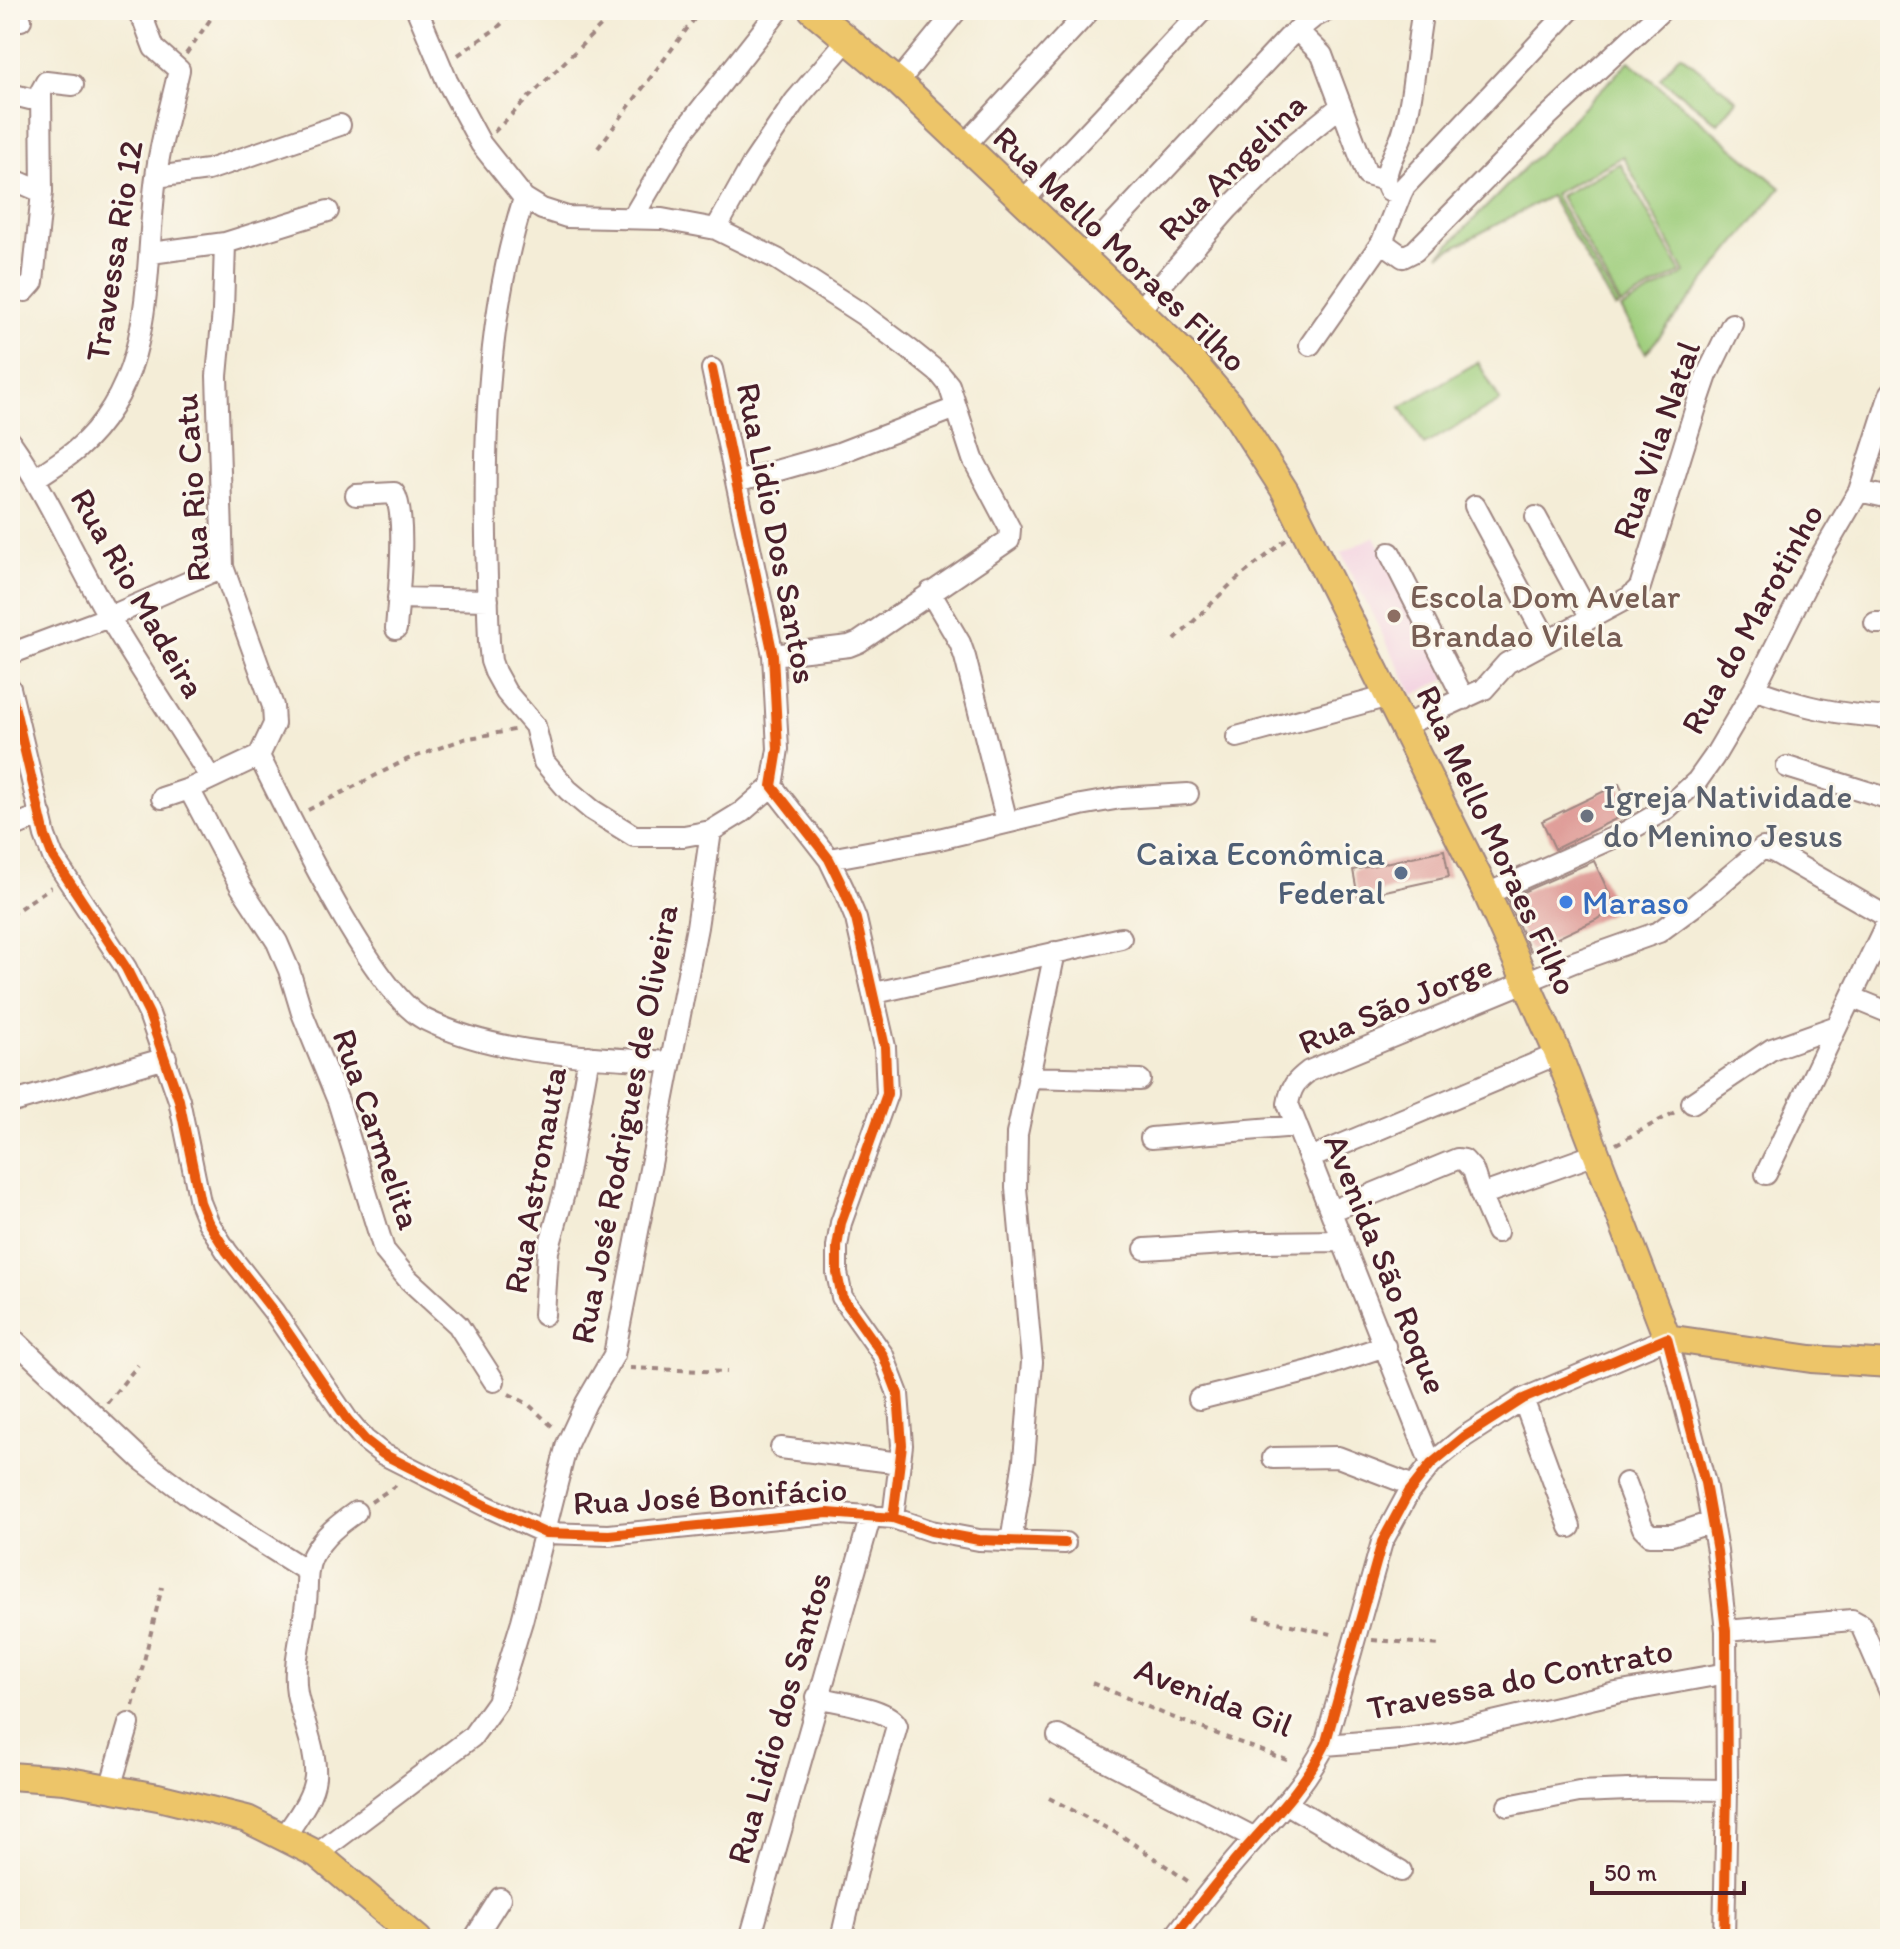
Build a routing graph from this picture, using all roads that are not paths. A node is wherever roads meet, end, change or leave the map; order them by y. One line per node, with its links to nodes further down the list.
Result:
1 (136, 10): 19 (street, Travessa Rio 12)
2 (417, 10): 24 (street)
3 (779, 10): 26 (street)
4 (812, 10): 13 (main road, Rua Mello Moraes Filho)
5 (957, 10): 14 (street)
6 (1090, 10): 18 (street)
7 (1203, 10): 23 (street)
8 (1328, 10): 12 (street, Rua Angelina)
9 (1423, 10): 21 (street)
10 (1570, 10): 21 (street)
11 (1662, 10): 28 (street)
12 (1297, 30): 16 (street); 31 (street, Rua Angelina)
13 (848, 39): 14 (main road, Rua Mello Moraes Filho); 27 (street)
14 (898, 82): 18 (main road, Rua Mello Moraes Filho)
15 (73, 85): 22 (street)
16 (1341, 106): 21 (street); 33 (street, Rua Angelina)
17 (340, 125): 19 (street)
18 (963, 147): 23 (main road, Rua Mello Moraes Filho)
19 (156, 177): 30 (street, Travessa Rio 12)
20 (10, 178): 22 (street)
21 (1393, 187): 28 (street)
22 (42, 192): 32 (street)
23 (1030, 193): 31 (main road, Rua Mello Moraes Filho)
24 (524, 198): 26 (street); 51 (street)
25 (328, 211): 29 (street)
26 (633, 217): 27 (street)
27 (716, 229): 38 (street)
28 (1382, 242): 35 (street)
29 (225, 243): 30 (street); 48 (street, Rua Rio Catu)
30 (151, 253): 40 (street, Travessa Rio 12)
31 (1082, 258): 33 (main road, Rua Mello Moraes Filho)
32 (10, 287)
33 (1143, 305): 60 (main road, Rua Mello Moraes Filho)
34 (1732, 324): 53 (street, Rua Vila Natal)
35 (1310, 345)
36 (712, 369): 41 (street, Rua Lidio Dos Santos)
37 (1890, 394): 42 (street, Rua do Marotinho)
38 (956, 408): 41 (street); 49 (street)
39 (10, 441): 40 (street, Rua Rio Madeira)
40 (36, 478): 52 (street, Rua Rio Madeira)
41 (737, 482): 57 (street, Rua Lidio Dos Santos)
42 (1859, 491): 44 (street); 59 (street, Rua do Marotinho)
43 (356, 495): 50 (street)
44 (1890, 498)
45 (1475, 506): 55 (street)
46 (1536, 517): 53 (street)
47 (1390, 553): 61 (street)
48 (223, 567): 52 (street); 65 (street, Rua Rio Catu)
49 (930, 592): 57 (street); 74 (street)
50 (398, 598): 51 (street); 54 (street)
51 (488, 600): 76 (street)
52 (109, 617): 56 (street); 67 (street, Rua Rio Madeira)
53 (1591, 618): 55 (street, Rua Vila Natal)
54 (396, 629)
55 (1547, 640): 61 (street, Rua Vila Natal)
56 (10, 654)
57 (773, 655): 68 (street, Rua Lidio Dos Santos)
58 (10, 688): 73 (street, Rua José Bonifácio)
59 (1754, 689): 62 (street); 78 (street, Rua do Marotinho)
60 (1389, 696): 63 (main road, Rua Mello Moraes Filho); 64 (street)
61 (1464, 699): 63 (street, Rua Vila Natal)
62 (1890, 718)
63 (1403, 726): 78 (main road, Rua Mello Moraes Filho)
64 (1237, 737)
65 (259, 756): 67 (street); 88 (street)
66 (1787, 767): 72 (street)
67 (210, 777): 69 (street)
68 (772, 786): 76 (street); 77 (street)
69 (189, 789): 71 (street); 111 (street, Rua Carmelita)
70 (1188, 794): 74 (street)
71 (162, 798)
72 (1890, 799)
73 (41, 815): 75 (street); 89 (street, Rua José Bonifácio)
74 (1007, 822): 77 (street)
75 (10, 828)
76 (711, 831): 90 (street, Rua José Rodrigues de Oliveira)
77 (829, 859): 83 (street)
78 (1487, 894): 82 (main road, Rua Mello Moraes Filho)
79 (1890, 917): 82 (street); 84 (street)
80 (1121, 938): 81 (street)
81 (1055, 952): 83 (street); 91 (street)
82 (1527, 982): 87 (main road, Rua Mello Moraes Filho); 93 (street, Rua São Jorge)
83 (875, 993): 116 (street)
84 (1851, 997): 85 (street); 86 (street)
85 (1890, 1013)
86 (1837, 1026): 95 (street); 100 (street)
87 (1558, 1054): 98 (main road, Rua Mello Moraes Filho); 99 (street)
88 (589, 1056): 90 (street); 106 (street, Rua Astronauta)
89 (166, 1058): 94 (street); 125 (street, Rua José Bonifácio)
90 (670, 1062): 125 (street, Rua José Rodrigues de Oliveira)
91 (1028, 1077): 92 (street); 126 (street)
92 (1140, 1080)
93 (1291, 1087): 96 (street, Avenida São Roque)
94 (10, 1103)
95 (1692, 1103)
96 (1297, 1126): 97 (street); 99 (street, Avenida São Roque)
97 (1151, 1138)
98 (1596, 1154): 101 (street); 108 (main road, Rua Mello Moraes Filho)
99 (1310, 1158): 102 (street, Avenida São Roque)
100 (1766, 1174)
101 (1481, 1195): 102 (street); 103 (street)
102 (1331, 1211): 104 (street, Avenida São Roque)
103 (1497, 1232)
104 (1343, 1241): 105 (street); 109 (street, Avenida São Roque)
105 (1145, 1249)
106 (544, 1315)
107 (10, 1336): 128 (street)
108 (1667, 1338): 110 (main road); 113 (street); 123 (street)
109 (1385, 1346): 112 (street); 117 (street, Avenida São Roque)
110 (1890, 1364)
111 (494, 1381)
112 (1199, 1399)
113 (1523, 1399): 117 (street); 124 (street)
114 (781, 1448): 116 (street)
115 (1273, 1458): 119 (street)
116 (900, 1463): 122 (street)
117 (1431, 1464): 119 (street)
118 (1626, 1483): 123 (street)
119 (1414, 1486): 135 (street)
120 (356, 1512): 128 (street)
121 (871, 1515): 122 (street); 125 (street, Rua José Bonifácio); 132 (street, Rua Lidio dos Santos)
122 (893, 1518): 126 (street)
123 (1712, 1522): 129 (street)
124 (1570, 1527)
125 (545, 1533): 143 (street, Rua José Rodrigues de Oliveira)
126 (1011, 1542): 127 (street)
127 (1065, 1543)
128 (307, 1571): 141 (street)
129 (1726, 1631): 130 (street); 131 (street)
130 (1727, 1673): 135 (street, Travessa do Contrato); 138 (street)
131 (1890, 1692)
132 (817, 1697): 148 (street, Rua Lidio dos Santos); 149 (street)
133 (129, 1724): 137 (street)
134 (1058, 1736): 142 (street)
135 (1325, 1745): 139 (street)
136 (10, 1776): 137 (main road)
137 (110, 1788): 141 (main road)
138 (1727, 1790): 140 (street); 151 (street)
139 (1287, 1804): 142 (street); 144 (street)
140 (1508, 1806)
141 (285, 1836): 143 (main road)
142 (1255, 1838): 150 (street)
143 (317, 1854): 146 (main road)
144 (1401, 1871)
145 (500, 1898): 147 (street)
146 (418, 1939)
147 (474, 1939)
148 (750, 1939)
149 (841, 1939)
150 (1173, 1939)
151 (1724, 1939)

